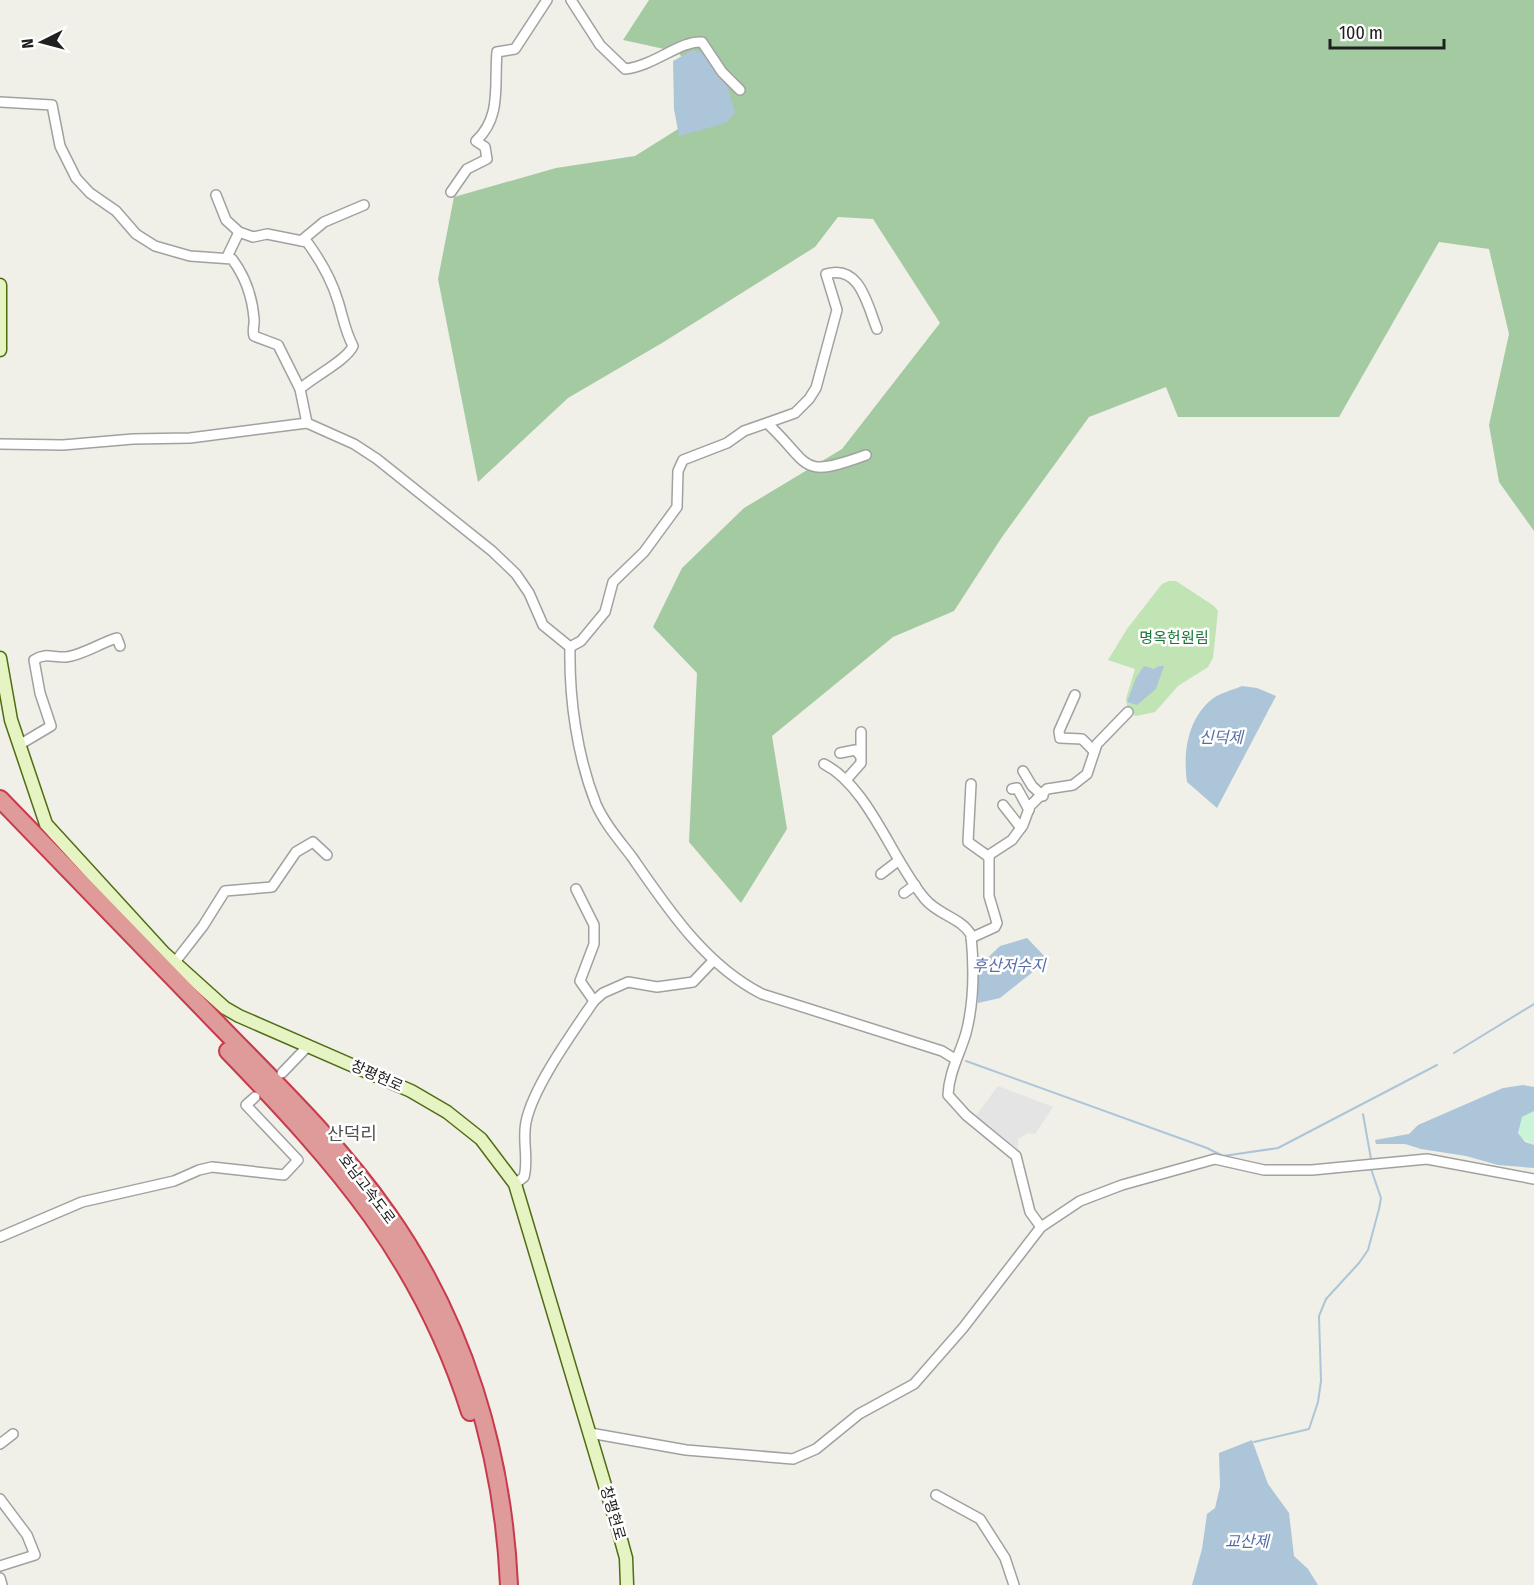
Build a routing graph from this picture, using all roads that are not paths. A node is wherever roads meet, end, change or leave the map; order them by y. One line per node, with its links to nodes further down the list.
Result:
1 (548, 0): 5 (street)
2 (571, 0): 3 (street)
3 (740, 90)
4 (0, 102): 10 (street)
5 (451, 192)
6 (216, 195): 8 (street)
7 (364, 205): 9 (street)
8 (239, 232): 9 (street); 10 (street)
9 (301, 241): 14 (street)
10 (227, 257): 14 (street)
11 (0, 285): 13 (main road)
12 (877, 329): 16 (street)
13 (0, 350)
14 (300, 389): 15 (street)
15 (307, 423): 17 (street); 20 (street)
16 (767, 423): 18 (street); 20 (street)
17 (0, 444)
18 (866, 455)
19 (120, 646): 25 (street)
20 (570, 647): 48 (street)
21 (0, 658): 25 (main road, 창평현로)
22 (1075, 695): 26 (street)
23 (1128, 712): 26 (street)
24 (861, 732): 28 (street)
25 (19, 745): 49 (main road, 창평현로)
26 (1094, 751): 34 (street)
27 (840, 753): 28 (street)
28 (860, 755): 31 (street)
29 (824, 764): 31 (street)
30 (1023, 771): 34 (street)
31 (846, 780): 42 (street)
32 (971, 784): 41 (street)
33 (1012, 789): 37 (street)
34 (1043, 796): 37 (street)
35 (0, 799): 68 (highway, 호남고속도로)
36 (1003, 805): 39 (street)
37 (1029, 810): 39 (street)
38 (0, 816): 67 (highway, 호남고속도로)
39 (1021, 828): 41 (street)
40 (327, 855): 49 (street)
41 (989, 857): 47 (street)
42 (898, 861): 43 (street); 44 (street)
43 (881, 874)
44 (915, 885): 46 (street); 47 (street)
45 (576, 889): 50 (street)
46 (904, 893)
47 (971, 939): 52 (street)
48 (713, 961): 50 (street); 52 (street)
49 (175, 962): 51 (main road, 창평현로)
50 (594, 1001): 56 (street)
51 (308, 1046): 53 (street); 56 (main road, 창평현로)
52 (955, 1059): 57 (street)
53 (282, 1073)
54 (255, 1097): 58 (street)
55 (1534, 1179): 57 (street)
56 (515, 1184): 59 (main road, 창평현로)
57 (1041, 1227): 59 (street)
58 (0, 1237)
59 (590, 1433): 69 (main road, 창평현로)
60 (13, 1434): 61 (street)
61 (0, 1444)
62 (936, 1496): 70 (street)
63 (1, 1502): 64 (street)
64 (0, 1566)
65 (0, 1578): 66 (street)
66 (2, 1585)
67 (498, 1585)
68 (509, 1585)
69 (627, 1585)
70 (1014, 1585)

